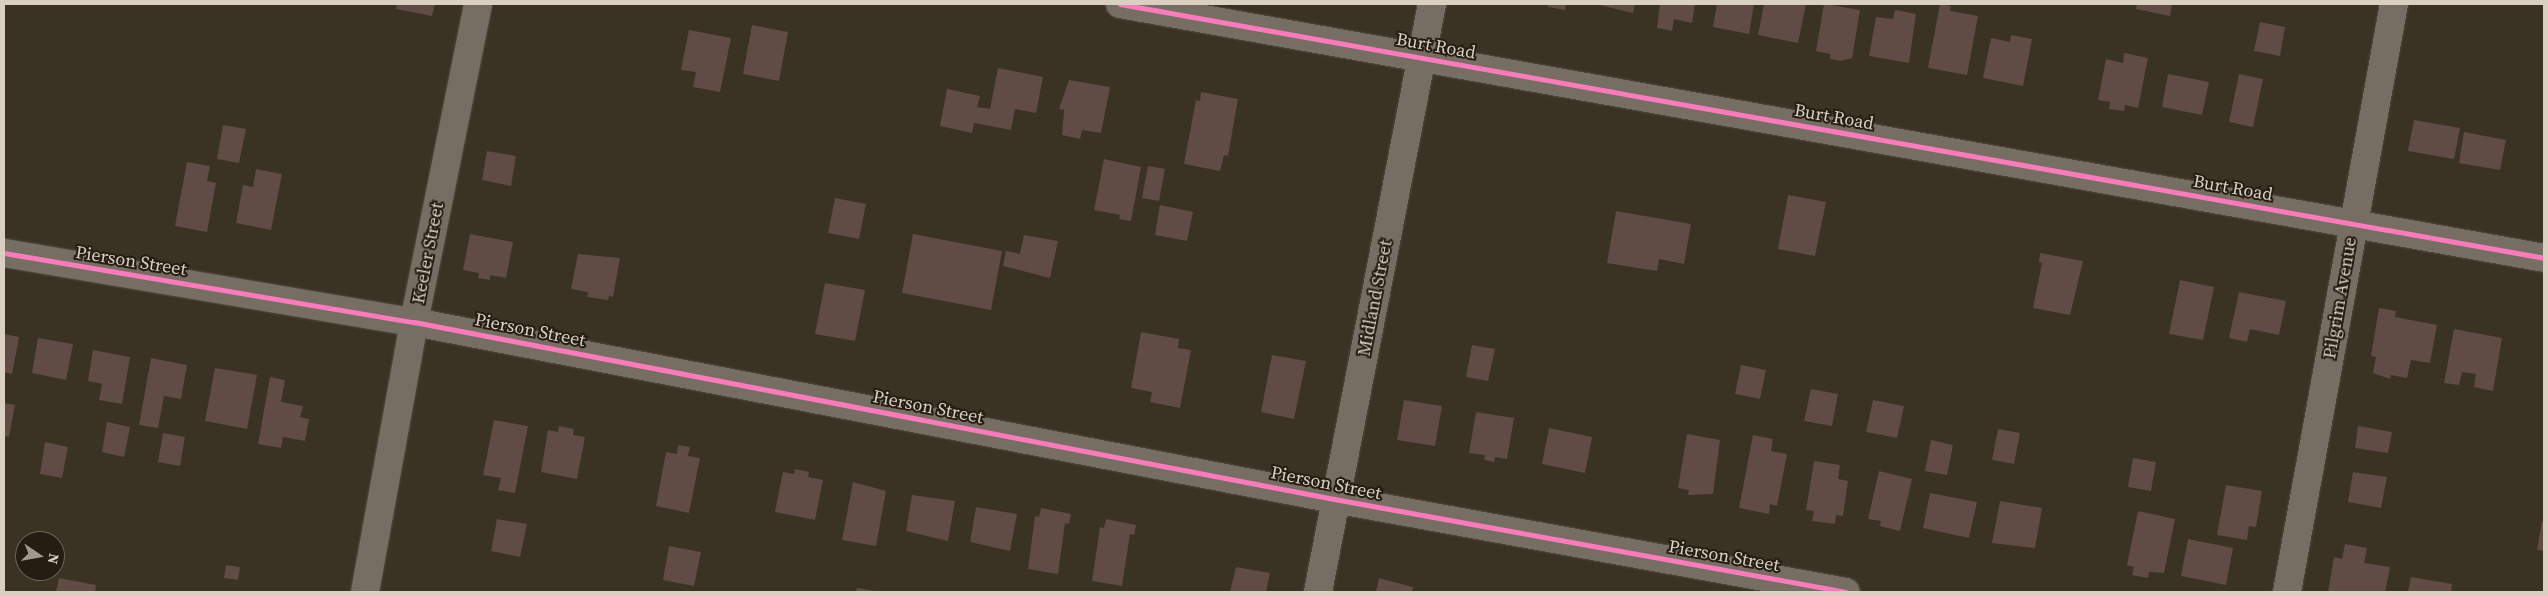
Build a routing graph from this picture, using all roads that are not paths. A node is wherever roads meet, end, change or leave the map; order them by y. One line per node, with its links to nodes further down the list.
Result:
1 (478, 4): 9 (street, Keeler Street)
2 (1120, 4): 5 (street, Burt Road)
3 (1432, 4): 5 (street, Midland Street)
4 (2394, 4): 6 (street, Pilgrim Avenue)
5 (1422, 58): 6 (street, Burt Road); 10 (street, Midland Street)
6 (2353, 224): 8 (street, Burt Road); 14 (street, Pilgrim Avenue)
7 (4, 253): 9 (street, Pierson Street)
8 (2544, 258)
9 (414, 322): 10 (street, Pierson Street); 11 (street, Keeler Street)
10 (1334, 500): 12 (street, Midland Street); 13 (street, Pierson Street)
11 (365, 592)
12 (1318, 592)
13 (1846, 592)
14 (2287, 592)

